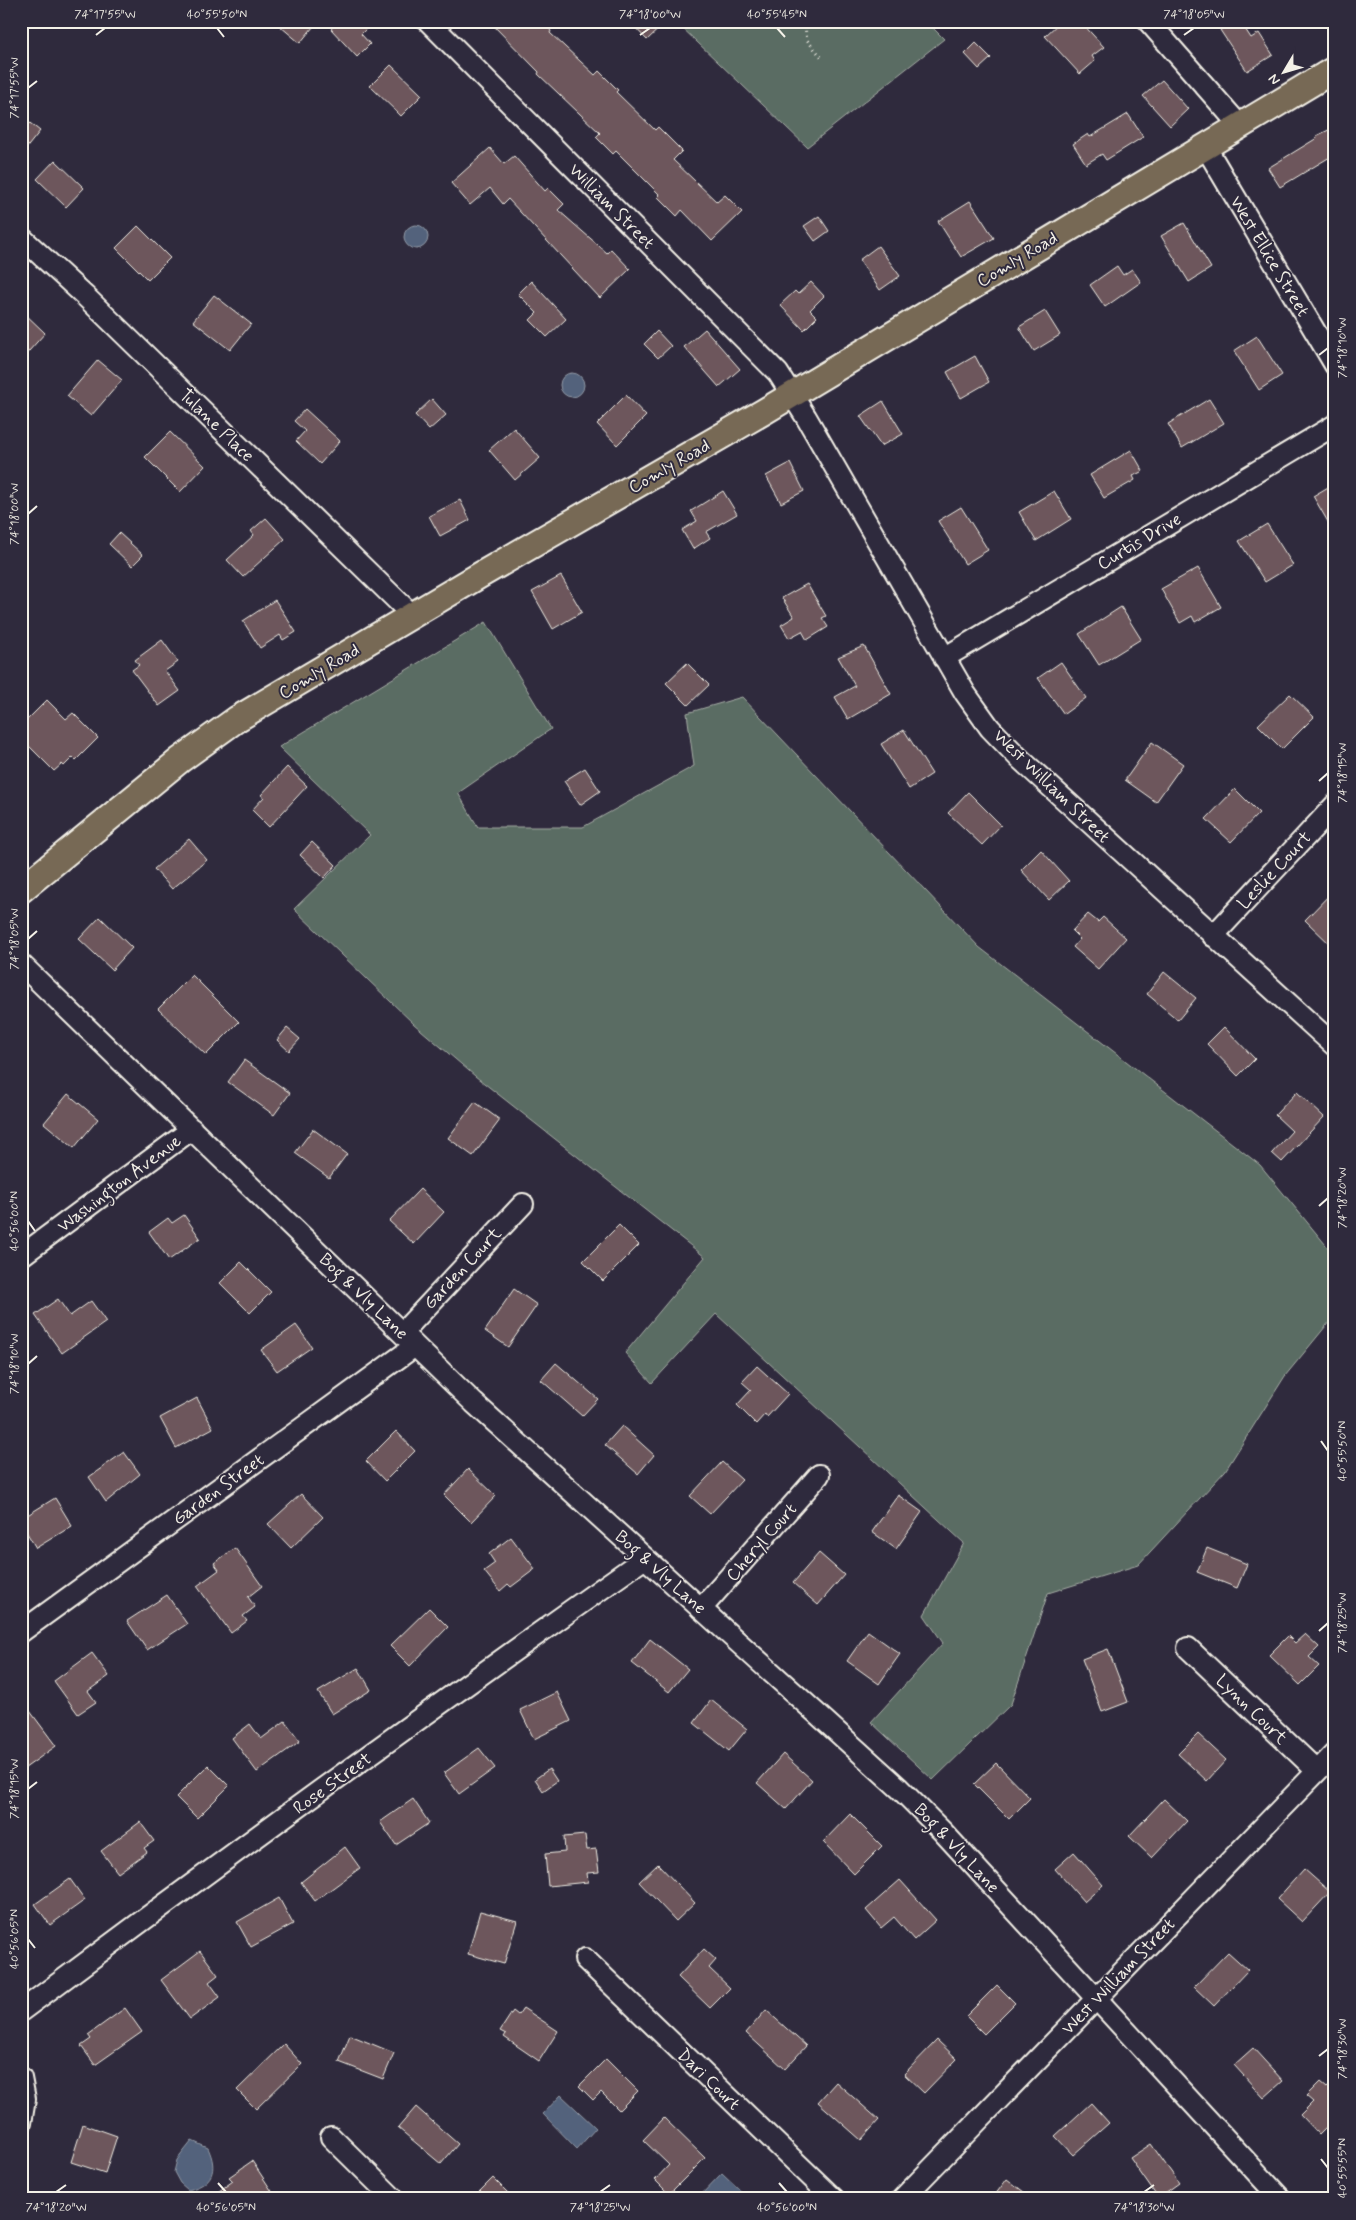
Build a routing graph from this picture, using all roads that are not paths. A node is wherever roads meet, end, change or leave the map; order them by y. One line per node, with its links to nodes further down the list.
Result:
1 (428, 21): 8 (street, William Street)
2 (1148, 21): 4 (street)
3 (1335, 69): 4 (main road, Comly Road)
4 (1240, 126): 5 (main road, Comly Road)
5 (1205, 146): 7 (street, West Ellice Street); 8 (main road, Comly Road)
6 (21, 237): 10 (street, Tulane Place)
7 (1335, 365)
8 (793, 394): 10 (main road, Comly Road); 11 (street, West William Street)
9 (1335, 425): 11 (street, Curtis Drive)
10 (412, 616): 13 (main road, Comly Road)
11 (944, 658): 14 (street, West William Street)
12 (1335, 805): 14 (street, Leslie Court)
13 (21, 890)
14 (1213, 936): 16 (street, West William Street)
15 (21, 964): 17 (street, Bog & Vly Lane)
16 (1335, 1046)
17 (192, 1129): 19 (street, Washington Avenue); 20 (street, Bog & Vly Lane)
18 (523, 1204): 20 (street, Garden Court)
19 (21, 1256)
20 (408, 1339): 22 (street, Bog & Vly Lane); 24 (street, Garden Street)
21 (819, 1475): 23 (street, Cheryl Court)
22 (645, 1558): 23 (street, Bog & Vly Lane); 30 (street, Rose Street)
23 (701, 1609): 29 (street, Bog & Vly Lane)
24 (21, 1632)
25 (1188, 1648): 27 (street, Lynn Court)
26 (1335, 1753): 27 (street, West William Street)
27 (1317, 1771): 29 (street, West William Street)
28 (585, 1959): 35 (street, Dari Court)
29 (1097, 1998): 36 (street, West William Street); 37 (street, Bog & Vly Lane)
30 (21, 2011)
31 (21, 2078): 32 (street)
32 (21, 2123)
33 (331, 2137): 34 (street)
34 (394, 2199)
35 (834, 2199)
36 (902, 2199)
37 (1281, 2199)

